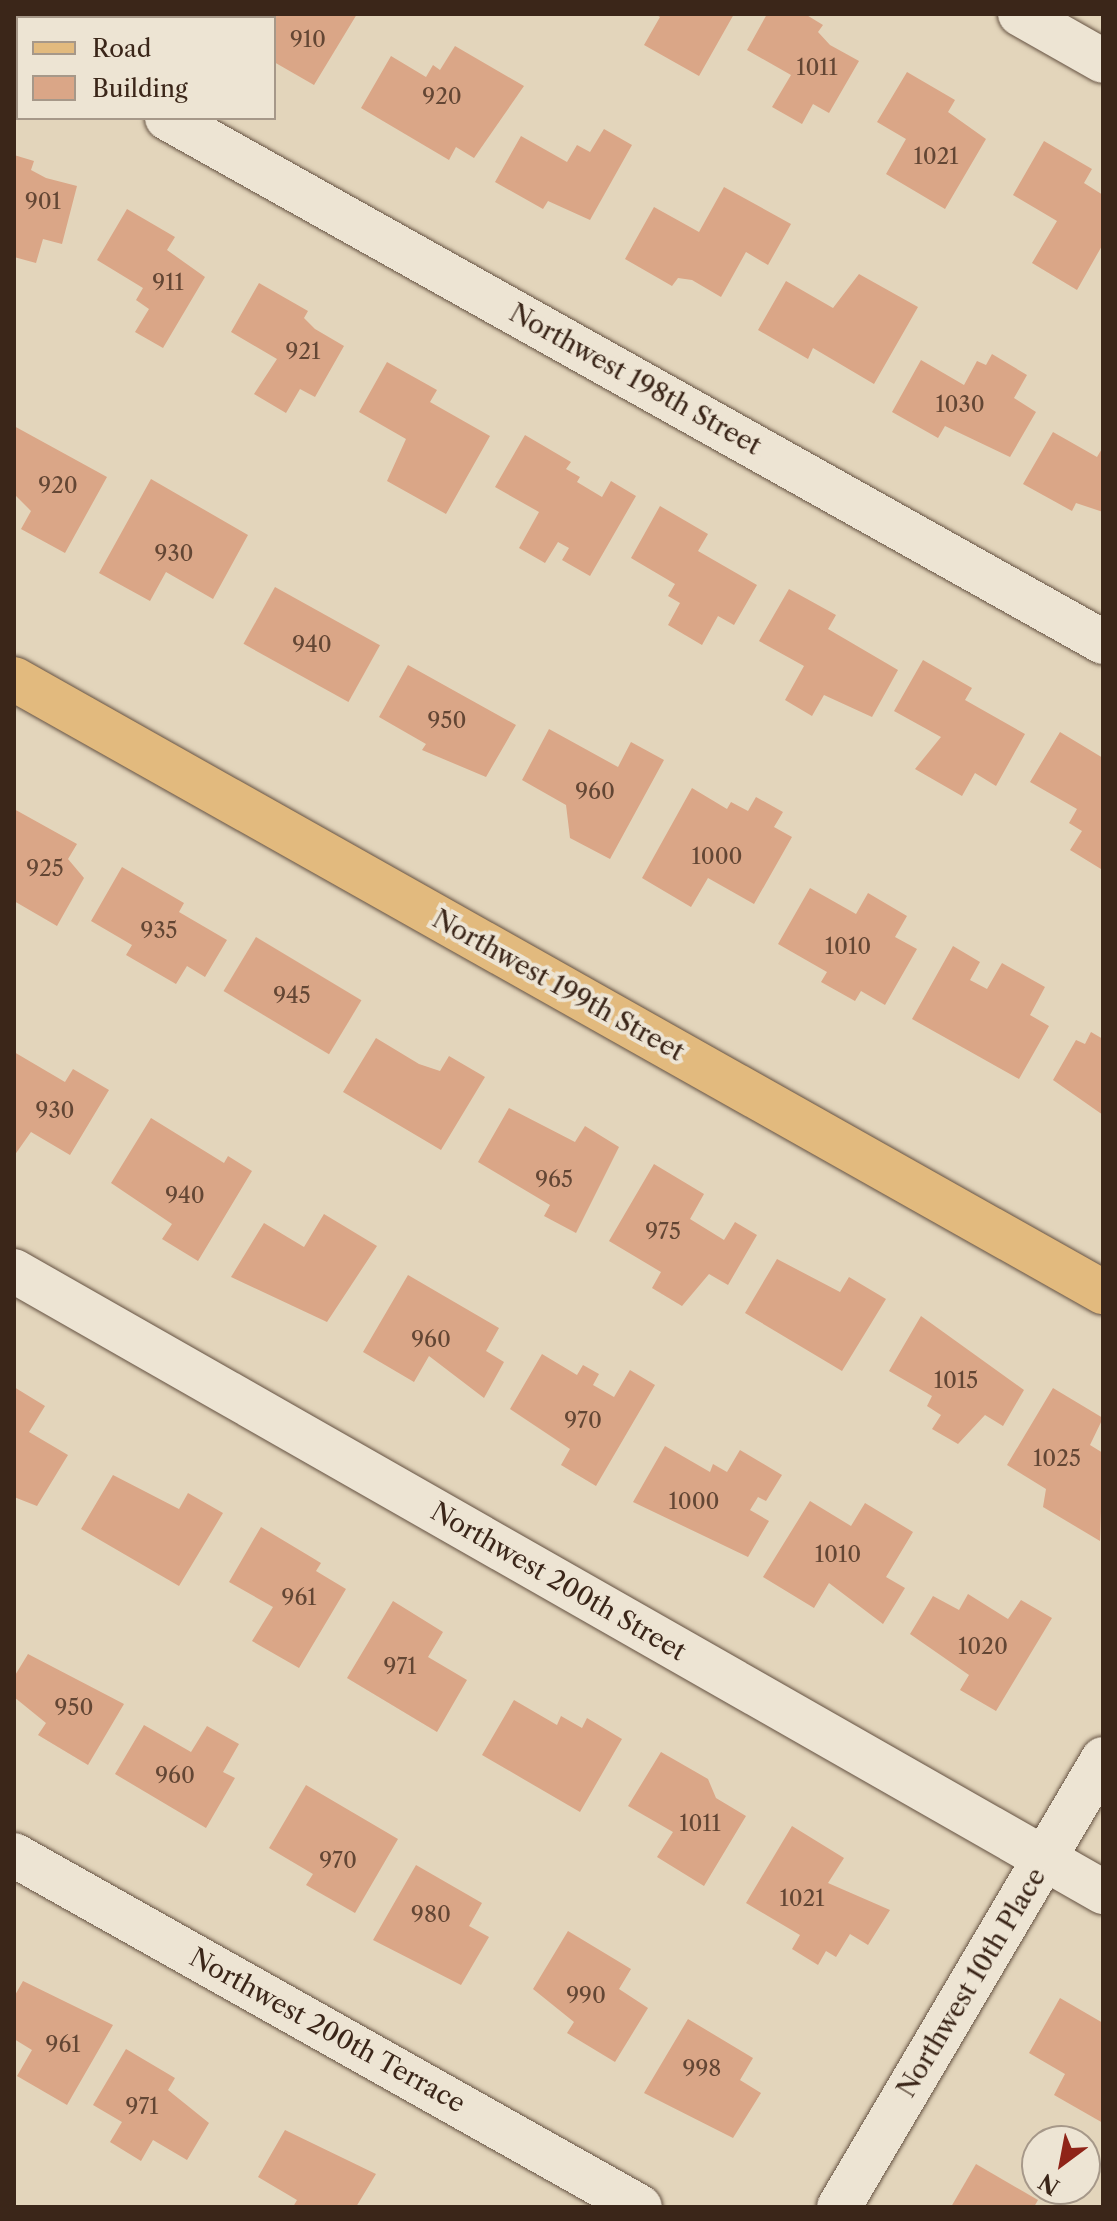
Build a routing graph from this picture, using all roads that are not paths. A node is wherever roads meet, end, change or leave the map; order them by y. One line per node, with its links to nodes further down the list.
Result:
1 (1020, 14): 2 (street)
2 (1103, 61)
3 (171, 120): 4 (street, Northwest 198th Street)
4 (1103, 642)
5 (14, 679): 7 (main road, Northwest 199th Street)
6 (14, 1271): 10 (street, Northwest 200th Street)
7 (1103, 1292)
8 (1103, 1759): 10 (street, Northwest 10th Place)
9 (14, 1855): 12 (street, Northwest 200th Terrace)
10 (1045, 1860): 11 (street, Northwest 200th Street); 13 (street, Northwest 10th Place)
11 (1103, 1892)
12 (640, 2207)
13 (839, 2207)

